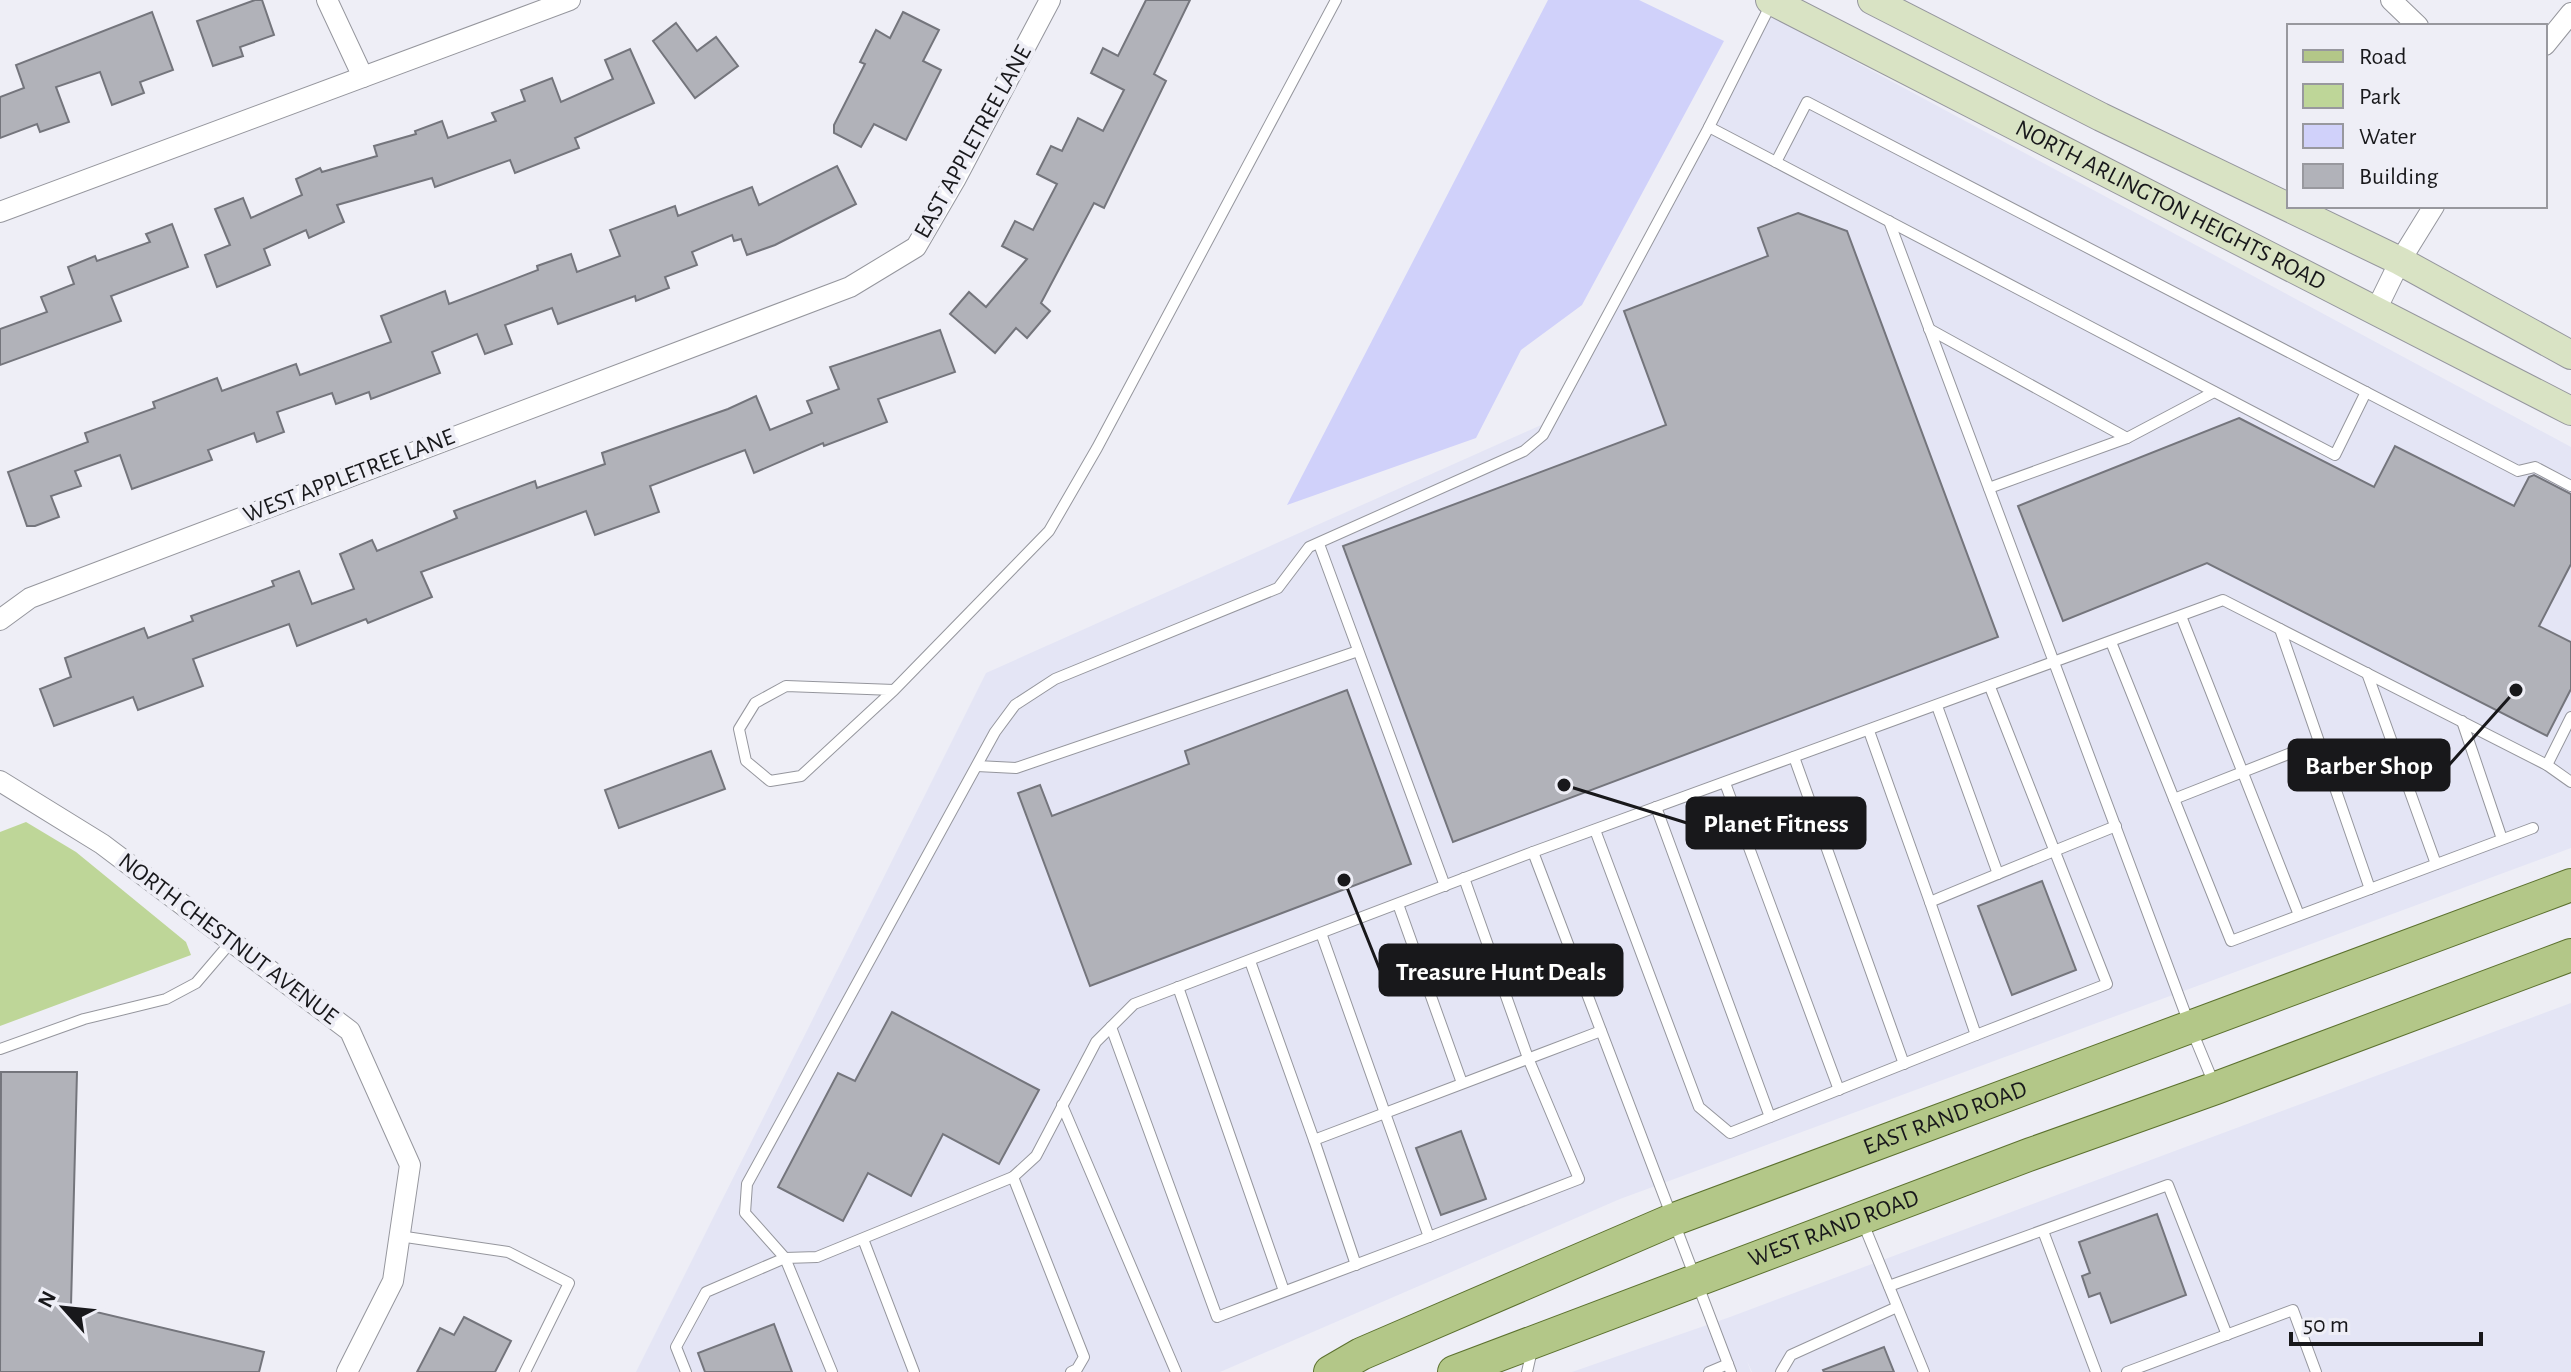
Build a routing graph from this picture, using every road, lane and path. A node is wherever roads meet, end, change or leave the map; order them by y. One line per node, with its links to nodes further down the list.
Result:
1 (327, 0): 11 (street)
2 (570, 0): 11 (street)
3 (1050, 0): 22 (street, EAST APPLETREE LANE)
4 (1336, 0): 39 (lane)
5 (1772, 0): 12 (lane); 20 (main road, NORTH ARLINGTON HEIGHTS ROAD)
6 (1872, 0): 14 (main road, NORTH ARLINGTON HEIGHTS ROAD)
7 (2391, 0): 9 (street)
8 (2571, 13): 10 (street)
9 (2416, 24)
10 (2547, 43)
11 (363, 77): 17 (street)
12 (1709, 127): 13 (lane); 30 (lane)
13 (1776, 162): 18 (lane); 25 (lane)
14 (2287, 206)
15 (2290, 208): 19 (main road, NORTH ARLINGTON HEIGHTS ROAD)
16 (2433, 208): 19 (street)
17 (0, 212)
18 (1889, 221): 21 (lane); 24 (lane)
19 (2400, 261): 20 (street); 23 (main road, NORTH ARLINGTON HEIGHTS ROAD)
20 (2376, 310): 26 (main road, NORTH ARLINGTON HEIGHTS ROAD)
21 (1929, 329): 27 (lane); 29 (lane)
22 (702, 342): 32 (street, WEST APPLETREE LANE)
23 (2571, 355)
24 (2214, 392): 25 (lane); 27 (lane)
25 (2366, 392): 28 (lane)
26 (2571, 411)
27 (2127, 438): 29 (lane)
28 (2571, 486)
29 (1989, 488): 36 (lane)
30 (1319, 544): 35 (lane); 48 (lane)
31 (2181, 616): 33 (lane); 34 (lane); 49 (lane)
32 (0, 620)
33 (2280, 629): 37 (lane); 45 (lane)
34 (2111, 642): 36 (lane); 53 (lane)
35 (1358, 651): 48 (lane); 65 (lane)
36 (2055, 663): 38 (lane); 55 (lane)
37 (2367, 673): 42 (lane); 61 (lane)
38 (1990, 687): 40 (lane); 59 (lane)
39 (894, 690): 39 (lane)
40 (1937, 706): 43 (lane); 62 (lane)
41 (2571, 717): 44 (lane)
42 (2462, 721): 47 (lane); 58 (lane)
43 (1869, 731): 46 (lane); 67 (lane)
44 (2567, 734): 47 (lane)
45 (2319, 742): 49 (lane); 66 (lane)
46 (1794, 757): 52 (lane); 81 (lane)
47 (2547, 765): 51 (lane)
48 (977, 766): 96 (lane)
49 (2242, 772): 53 (lane); 69 (lane)
50 (0, 781): 71 (street, NORTH CHESTNUT AVENUE)
51 (2571, 782)
52 (1725, 783): 54 (lane); 84 (lane)
53 (2174, 799): 69 (lane)
54 (1656, 807): 57 (lane); 87 (lane)
55 (2116, 826): 59 (lane); 75 (lane)
56 (2533, 828): 58 (lane)
57 (1595, 830): 60 (lane); 87 (lane)
58 (2502, 839): 61 (lane)
59 (2056, 850): 62 (lane); 78 (lane)
60 (1533, 852): 63 (lane); 77 (lane)
61 (2436, 864): 66 (lane)
62 (1998, 874): 67 (lane)
63 (1464, 878): 65 (lane); 80 (lane)
64 (2571, 884): 75 (main road, EAST RAND ROAD)
65 (1445, 886): 68 (lane)
66 (2370, 889): 69 (lane)
67 (1930, 902): 78 (lane)
68 (1398, 904): 70 (lane); 82 (lane)
69 (2299, 915)
70 (1321, 933): 73 (lane); 86 (lane)
71 (231, 942): 79 (lane); 93 (street, NORTH CHESTNUT AVENUE)
72 (2571, 955): 83 (main road)
73 (1250, 961): 74 (lane); 88 (lane)
74 (1178, 987): 76 (lane); 100 (lane)
75 (2190, 1026): 83 (lane); 91 (main road, EAST RAND ROAD)
76 (1111, 1027): 85 (lane); 100 (lane)
77 (1601, 1031): 80 (lane); 91 (lane)
78 (1976, 1035): 81 (lane)
79 (0, 1049)
80 (1528, 1058): 82 (lane); 94 (lane)
81 (1904, 1064): 84 (lane)
82 (1462, 1083): 86 (lane)
83 (2216, 1088): 90 (main road, WEST RAND ROAD)
84 (1839, 1090): 87 (lane)
85 (1062, 1105): 89 (lane); 112 (lane)
86 (1384, 1112): 88 (lane); 94 (lane)
87 (1770, 1117)
88 (1314, 1140): 97 (lane)
89 (1013, 1177): 95 (lane); 111 (lane)
90 (1861, 1218): 98 (main road, WEST RAND ROAD); 99 (lane)
91 (1672, 1220): 98 (lane); 113 (main road, EAST RAND ROAD)
92 (2043, 1231): 99 (lane); 102 (lane); 117 (lane)
93 (399, 1236): 106 (street, NORTH CHESTNUT AVENUE); 107 (lane)
94 (1429, 1237): 97 (lane)
95 (863, 1239): 96 (lane); 110 (lane)
96 (785, 1258): 108 (lane); 109 (lane)
97 (1356, 1265): 100 (lane)
98 (1695, 1280): 103 (main road, WEST RAND ROAD); 104 (lane)
99 (1889, 1286): 101 (lane)
100 (1284, 1291)
101 (1897, 1307): 115 (lane); 116 (lane)
102 (2227, 1335): 118 (lane); 119 (lane)
103 (1531, 1357): 105 (main road, WEST RAND ROAD)
104 (1730, 1368): 114 (lane)
105 (1465, 1370)
106 (347, 1372)
107 (525, 1372)
108 (686, 1372)
109 (832, 1372)
110 (914, 1372)
111 (1071, 1372)
112 (1176, 1372)
113 (1330, 1372)
114 (1709, 1372)
115 (1781, 1372)
116 (1924, 1372)
117 (2096, 1372)
118 (2127, 1372)
119 (2316, 1372)

